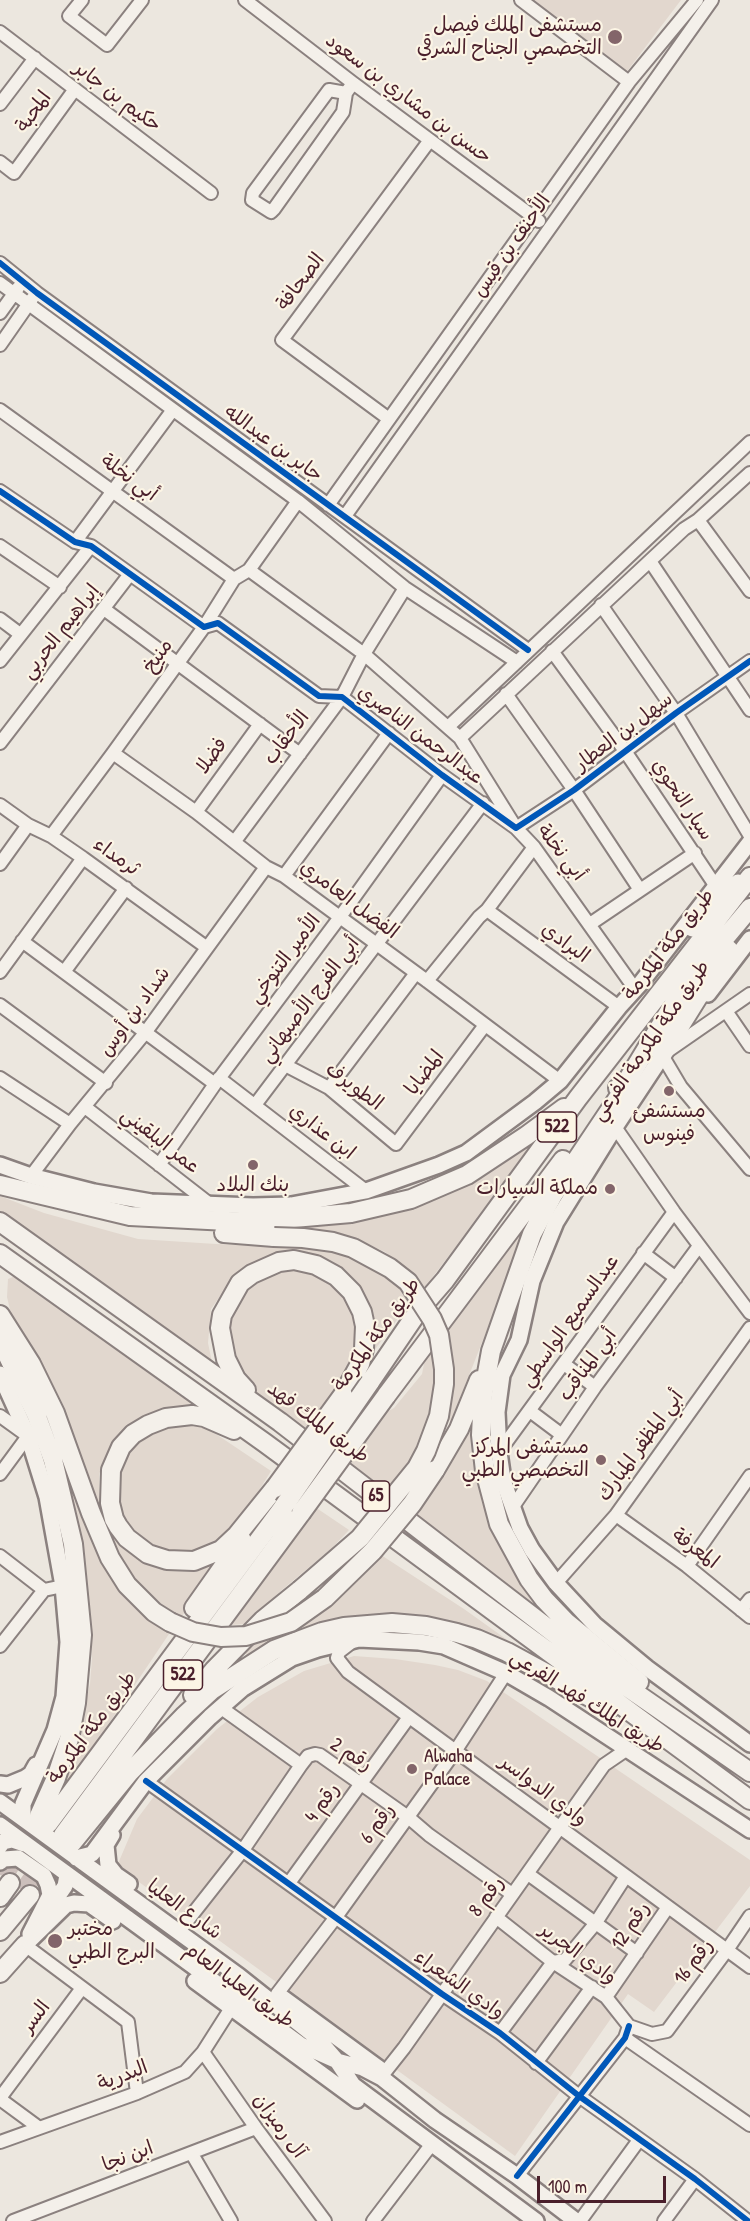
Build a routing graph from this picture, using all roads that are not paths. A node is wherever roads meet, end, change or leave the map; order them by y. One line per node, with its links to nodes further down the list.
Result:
1 (82, 0): 2 (street)
2 (142, 0)
3 (245, 0): 10 (street, حسن بن مشاري بن سعود)
4 (521, 0): 9 (street)
5 (696, 0): 9 (street, الأحنف بن قيس)
6 (712, 0): 17 (street, الأحنف بن قيس)
7 (0, 32): 8 (street, حكيم بن جابر)
8 (35, 58): 11 (street, حكيم بن جابر); 12 (street, المحبة)
9 (629, 82): 16 (street, الأحنف بن قيس)
10 (349, 88): 10 (street); 13 (street, حسن بن مشاري بن سعود)
11 (75, 89): 14 (street, المحبة); 15 (street, حكيم بن جابر)
12 (0, 104)
13 (430, 140): 16 (street, حسن بن مشاري بن سعود); 28 (street, الصحافة)
14 (0, 162)
15 (211, 193)
16 (533, 216): 17 (street, حسن بن مشاري بن سعود); 28 (street, الأحنف بن قيس)
17 (548, 229): 35 (street, الأحنف بن قيس)
18 (0, 263): 19 (street, جابر بن عبدالله)
19 (22, 282): 21 (street, جابر بن عبدالله); 22 (street)
20 (0, 283): 22 (street, جابر بن عبدالله)
21 (36, 293): 23 (street); 34 (street, جابر بن عبدالله)
22 (14, 294): 23 (street, جابر بن عبدالله); 24 (street)
23 (28, 305): 25 (street); 27 (street, جابر بن عبدالله)
24 (0, 313)
25 (0, 345)
26 (0, 410): 32 (street, أبي نخلة)
27 (172, 411): 32 (street); 33 (street, جابر بن عبدالله)
28 (389, 419): 34 (street, الأحنف بن قيس)
29 (750, 442): 52 (street)
30 (749, 477): 36 (street)
31 (0, 491): 37 (street, عبدالرحمن الناصري)
32 (113, 491): 37 (street); 43 (street, أبي نخلة)
33 (298, 501): 41 (street, منيخ); 45 (street, جابر بن عبدالله)
34 (328, 505): 35 (street, جابر بن عبدالله)
35 (345, 516): 52 (street, جابر بن عبدالله)
36 (698, 520): 40 (street); 46 (street)
37 (75, 542): 39 (street, عبدالرحمن الناصري)
38 (0, 546): 44 (street)
39 (91, 546): 42 (street, عبدالرحمن الناصري); 44 (street)
40 (650, 561): 47 (street); 59 (street)
41 (249, 570): 43 (street, منيخ); 54 (street)
42 (130, 574): 48 (street, إبراهيم الحربي); 50 (street, عبدالرحمن الناصري)
43 (234, 579): 50 (street, منيخ)
44 (60, 587): 51 (street)
45 (405, 588): 54 (street, الأحقاب); 57 (street, جابر بن عبدالله)
46 (750, 591)
47 (601, 605): 53 (street); 63 (street)
48 (104, 609): 58 (street); 68 (street, إبراهيم الحربي)
49 (0, 619): 51 (street)
50 (204, 627): 58 (street, منيخ); 61 (street, عبدالرحمن الناصري)
51 (20, 633): 55 (street)
52 (528, 651): 57 (street)
53 (552, 651): 60 (street); 69 (street, سيار النحوي)
54 (364, 654): 61 (street, الأحقاب); 65 (street)
55 (0, 661)
56 (750, 661): 59 (street, سهل بن العطار)
57 (517, 662): 65 (street)
58 (177, 663): 64 (street); 70 (street, منيخ)
59 (727, 676): 62 (street); 63 (street, سهل بن العطار)
60 (506, 694): 67 (street); 73 (street)
61 (342, 697): 66 (street, عبدالرحمن الناصري); 71 (street, الأحقاب)
62 (750, 710)
63 (676, 713): 69 (street, سهل بن العطار); 80 (street)
64 (260, 724): 71 (street); 76 (street, فضلا)
65 (448, 727): 67 (street, أبي نخلة)
66 (389, 733): 72 (street, عبدالرحمن الناصري); 89 (street)
67 (460, 738): 78 (street, أبي نخلة)
68 (0, 743)
69 (625, 751): 73 (street, سهل بن العطار); 84 (street, سيار النحوي)
70 (113, 753): 76 (street, الفضل العامري); 79 (street, منيخ)
71 (300, 754): 81 (street, الأحقاب)
72 (442, 775): 74 (street, عبدالرحمن الناصري); 96 (street, الأمير التنوخي)
73 (574, 790): 78 (street, سهل بن العطار); 93 (street)
74 (483, 803): 78 (street, عبدالرحمن الناصري); 101 (street, أبي الفرج الأصبهاني)
75 (0, 805): 77 (street, ثرمداء)
76 (196, 812): 81 (street, الفضل العامري)
77 (28, 825): 79 (street, ثرمداء); 86 (street)
78 (516, 828): 83 (street, أبي نخلة)
79 (51, 836): 85 (street, ثرمداء)
80 (750, 836)
81 (235, 841): 87 (street, الفضل العامري)
82 (750, 842): 91 (main road, طريق مكة المكرمة الفرعي)
83 (534, 847): 95 (street); 98 (street, أبي نخلة)
84 (695, 853): 91 (street, سيار النحوي); 93 (street)
85 (83, 858): 92 (street, ثرمداء); 100 (street)
86 (0, 864)
87 (266, 867): 89 (street, الفضل العامري); 102 (street, شداد بن أوس)
88 (750, 868): 107 (main road)
89 (284, 876): 96 (street, الفضل العامري)
90 (750, 877): 123 (highway, طريق مكة المكرمة / 522)
91 (715, 885): 107 (main road, طريق مكة المكرمة الفرعي)
92 (126, 888): 102 (street, ثرمداء); 104 (street)
93 (640, 890): 98 (street)
94 (750, 908): 118 (highway, طريق مكة المكرمة / 522)
95 (488, 910): 106 (street); 110 (street, البرادي)
96 (340, 917): 101 (street, الفضل العامري); 119 (street, الأمير التنوخي)
97 (750, 918): 115 (highway)
98 (590, 924): 107 (street, أبي نخلة)
99 (750, 939): 115 (main road, طريق مكة المكرمة الفرعي)
100 (22, 941): 103 (street); 104 (street, ابن عذاري)
101 (376, 945): 105 (street, الفضل العامري); 116 (street, أبي الفرج الأصبهاني)
102 (206, 947): 113 (street, شداد بن أوس)
103 (0, 972)
104 (64, 972): 113 (street, ابن عذاري)
105 (416, 973): 106 (street, الفضل العامري); 122 (street)
106 (427, 981): 112 (street, الفضل العامري)
107 (637, 987): 110 (main road, طريق مكة المكرمة الفرعي)
108 (750, 994): 111 (street)
109 (0, 1005): 121 (street)
110 (619, 1007): 120 (main road, طريق مكة المكرمة الفرعي)
111 (726, 1011): 114 (street); 115 (street)
112 (485, 1025): 120 (street, الفضل العامري); 128 (street, المضايا)
113 (146, 1033): 119 (street, ابن عذاري); 121 (street, شداد بن أوس)
114 (750, 1046)
115 (662, 1055): 127 (main road, طريق مكة المكرمة الفرعي); 130 (street)
116 (285, 1065): 122 (street, الطويرف); 124 (street, أبي الفرج الأصبهاني)
117 (0, 1078): 126 (street)
118 (627, 1080): 149 (highway); 165 (highway, طريق مكة المكرمة / 522, bridge)
119 (217, 1081): 124 (street, ابن عذاري); 132 (street, الأمير التنوخي)
120 (560, 1081): 136 (main road, طريق مكة المكرمة الفرعي)
121 (106, 1083): 125 (street, شداد بن أوس)
122 (329, 1088): 128 (street, الطويرف)
123 (578, 1098): 135 (highway); 144 (highway, طريق مكة المكرمة / 522)
124 (255, 1105): 136 (street, ابن عذاري)
125 (85, 1107): 126 (street, شداد بن أوس); 132 (street, عمر البلقيني)
126 (70, 1124): 134 (street, شداد بن أوس)
127 (615, 1127): 138 (street); 160 (main road, طريق مكة المكرمة الفرعي)
128 (396, 1144)
129 (750, 1145): 130 (street)
130 (739, 1153): 133 (street)
131 (0, 1165): 134 (main road)
132 (159, 1165): 137 (street, عمر البلقيني)
133 (750, 1169)
134 (31, 1176): 137 (main road)
135 (0, 1187): 188 (highway, bridge)
136 (366, 1191): 137 (main road, طريق مكة المكرمة الفرعي)
137 (211, 1205)
138 (674, 1212): 140 (street); 141 (street, عبدالسميع الواسطي)
139 (0, 1222): 156 (highway, طريق الملك فهد / 65)
140 (699, 1246): 143 (street, أبي المناقب); 145 (street)
141 (643, 1253): 143 (street); 150 (street, عبدالسميع الواسطي)
142 (0, 1254): 159 (highway, 65)
143 (676, 1278): 152 (street, أبي المناقب)
144 (419, 1310): 153 (highway); 165 (highway, طريق مكة المكرمة / 522, bridge)
145 (750, 1313)
146 (0, 1315): 149 (highway, bridge)
147 (750, 1328): 166 (street, أبي المظفر المبارك)
148 (0, 1340): 199 (highway)
149 (491, 1352): 181 (highway)
150 (564, 1364): 152 (street); 154 (street, عبدالسميع الواسطي)
151 (0, 1374): 158 (main road)
152 (595, 1388): 157 (street, أبي المناقب)
153 (343, 1395): 156 (highway); 163 (highway, bridge)
154 (530, 1412): 157 (street); 160 (street, عبدالسميع الواسطي)
155 (0, 1416): 158 (street)
156 (280, 1422): 181 (highway, طريق الملك فهد / 65)
157 (562, 1435): 164 (street, أبي المناقب)
158 (28, 1436): 161 (street); 170 (main road)
159 (265, 1443): 163 (highway); 185 (highway, 65)
160 (499, 1452): 164 (main road, طريق مكة المكرمة الفرعي)
161 (0, 1474)
162 (750, 1476): 168 (street)
163 (275, 1488): 179 (highway)
164 (512, 1508): 169 (main road)
165 (292, 1510): 179 (highway, طريق مكة المكرمة / 522); 199 (highway, طريق مكة المكرمة / 522)
166 (616, 1515): 168 (street, المعرفة); 169 (street, أبي المظفر المبارك)
167 (0, 1556): 171 (street)
168 (687, 1566): 173 (street, المعرفة)
169 (556, 1583): 182 (main road)
170 (63, 1586): 171 (street); 180 (main road)
171 (44, 1590): 175 (street)
172 (750, 1599): 173 (street)
173 (746, 1614)
174 (354, 1640): 176 (main road, طريق الملك فهد الفرعي); 177 (main road); 178 (street, وادي الدواسر)
175 (0, 1646)
176 (506, 1673): 183 (street, رقم 6); 184 (main road, طريق الملك فهد الفرعي)
177 (220, 1707): 186 (street); 189 (main road)
178 (409, 1717): 183 (street, وادي الدواسر); 191 (street, رقم 4)
179 (121, 1728): 199 (highway, طريق مكة المكرمة / 522)
180 (55, 1730): 190 (main road); 199 (main road)
181 (707, 1743): 187 (highway, طريق الملك فهد / 65)
182 (750, 1743)
183 (456, 1750): 195 (street, رقم 6); 197 (street, وادي الدواسر)
184 (626, 1750): 197 (street, رقم 8); 198 (main road, طريق الملك فهد الفرعي)
185 (699, 1762): 188 (highway); 192 (highway, 65)
186 (301, 1765): 191 (street, رقم 2); 202 (street, رقم 2)
187 (750, 1772)
188 (129, 1773): 199 (highway)
189 (146, 1781): 194 (main road); 202 (street, وادي الشعراء)
190 (0, 1784)
191 (361, 1784): 195 (street, رقم 2); 206 (street, رقم 4)
192 (750, 1800)
193 (0, 1802): 199 (main road, شارع العليا)
194 (128, 1805): 199 (main road); 215 (main road)
195 (408, 1817): 208 (street, رقم 2); 211 (street, رقم 6)
196 (0, 1825): 200 (main road, شارع العليا)
197 (559, 1828): 203 (street, رقم 8); 205 (street, وادي الدواسر)
198 (750, 1830)
199 (54, 1832): 233 (main road, شارع العليا)
200 (27, 1845): 201 (main road); 204 (main road, شارع العليا)
201 (0, 1846)
202 (243, 1850): 206 (street, وادي الشعراء); 215 (street, رقم 2)
203 (528, 1874): 208 (street, رقم 8); 214 (street)
204 (67, 1875): 217 (main road); 233 (main road, شارع العليا)
205 (626, 1876): 209 (street, وادي الدواسر); 214 (street)
206 (289, 1883): 211 (street, وادي الشعراء)
207 (10, 1884): 213 (highway); 216 (highway); 217 (main road)
208 (512, 1894): 212 (street, رقم 8)
209 (668, 1907): 218 (street, وادي الدواسر); 219 (street, رقم 12)
210 (750, 1916): 218 (street, رقم 16)
211 (336, 1917): 226 (street, رقم 6); 227 (street, وادي الشعراء)
212 (496, 1917): 220 (street, وادي الجرير); 227 (street, رقم 8)
213 (0, 1923)
214 (594, 1923): 219 (street); 220 (street)
215 (184, 1925): 226 (main road)
216 (0, 1931)
217 (25, 1945): 222 (highway); 223 (main road); 225 (street); 229 (main road, طريق العليا العام)
218 (727, 1950): 221 (street, وادي الدواسر); 230 (street, رقم 16)
219 (638, 1953): 228 (street, رقم 12)
220 (553, 1962): 224 (street, وادي الجرير); 231 (street)
221 (750, 1967)
222 (0, 1973)
223 (0, 1979)
224 (592, 1987): 228 (street, وادي الجرير); 234 (street)
225 (82, 1988): 236 (street); 238 (street, السر)
226 (277, 1994): 235 (main road)
227 (442, 1994): 231 (street, وادي الشعراء); 235 (street, رقم 8)
228 (606, 1997): 230 (street, وادي الجرير)
229 (231, 2008): 232 (street, البدرية); 245 (main road, طريق العليا العام)
230 (627, 2032): 237 (street); 240 (street, وادي الجرير)
231 (500, 2033): 234 (street, وادي الشعراء)
232 (203, 2052): 236 (street, البدرية); 242 (street, آل رميزان)
233 (337, 2061): 239 (main road, شارع العليا); 245 (main road, شارع العليا)
234 (536, 2062): 237 (street, وادي الشعراء)
235 (385, 2072): 239 (main road)
236 (137, 2093): 241 (street, البدرية)
237 (579, 2096): 243 (street, وادي الشعراء); 247 (street)
238 (0, 2098): 241 (street, السر)
239 (435, 2120): 247 (main road, شارع العليا)
240 (750, 2126)
241 (38, 2127): 244 (street, البدرية)
242 (256, 2128): 246 (street, ابن نجا); 252 (street, آل رميزان)
243 (639, 2140): 248 (street, وادي الشعراء); 254 (street)
244 (0, 2142)
245 (431, 2145): 249 (street); 253 (main road, شارع العليا)
246 (192, 2154): 250 (street); 251 (street, ابن نجا)
247 (517, 2176): 254 (main road, شارع العليا)
248 (695, 2180): 255 (street); 256 (street, وادي الشعراء)
249 (378, 2219)
250 (227, 2220)
251 (13, 2221)
252 (326, 2221)
253 (536, 2221)
254 (578, 2221)
255 (664, 2221)
256 (748, 2221)

